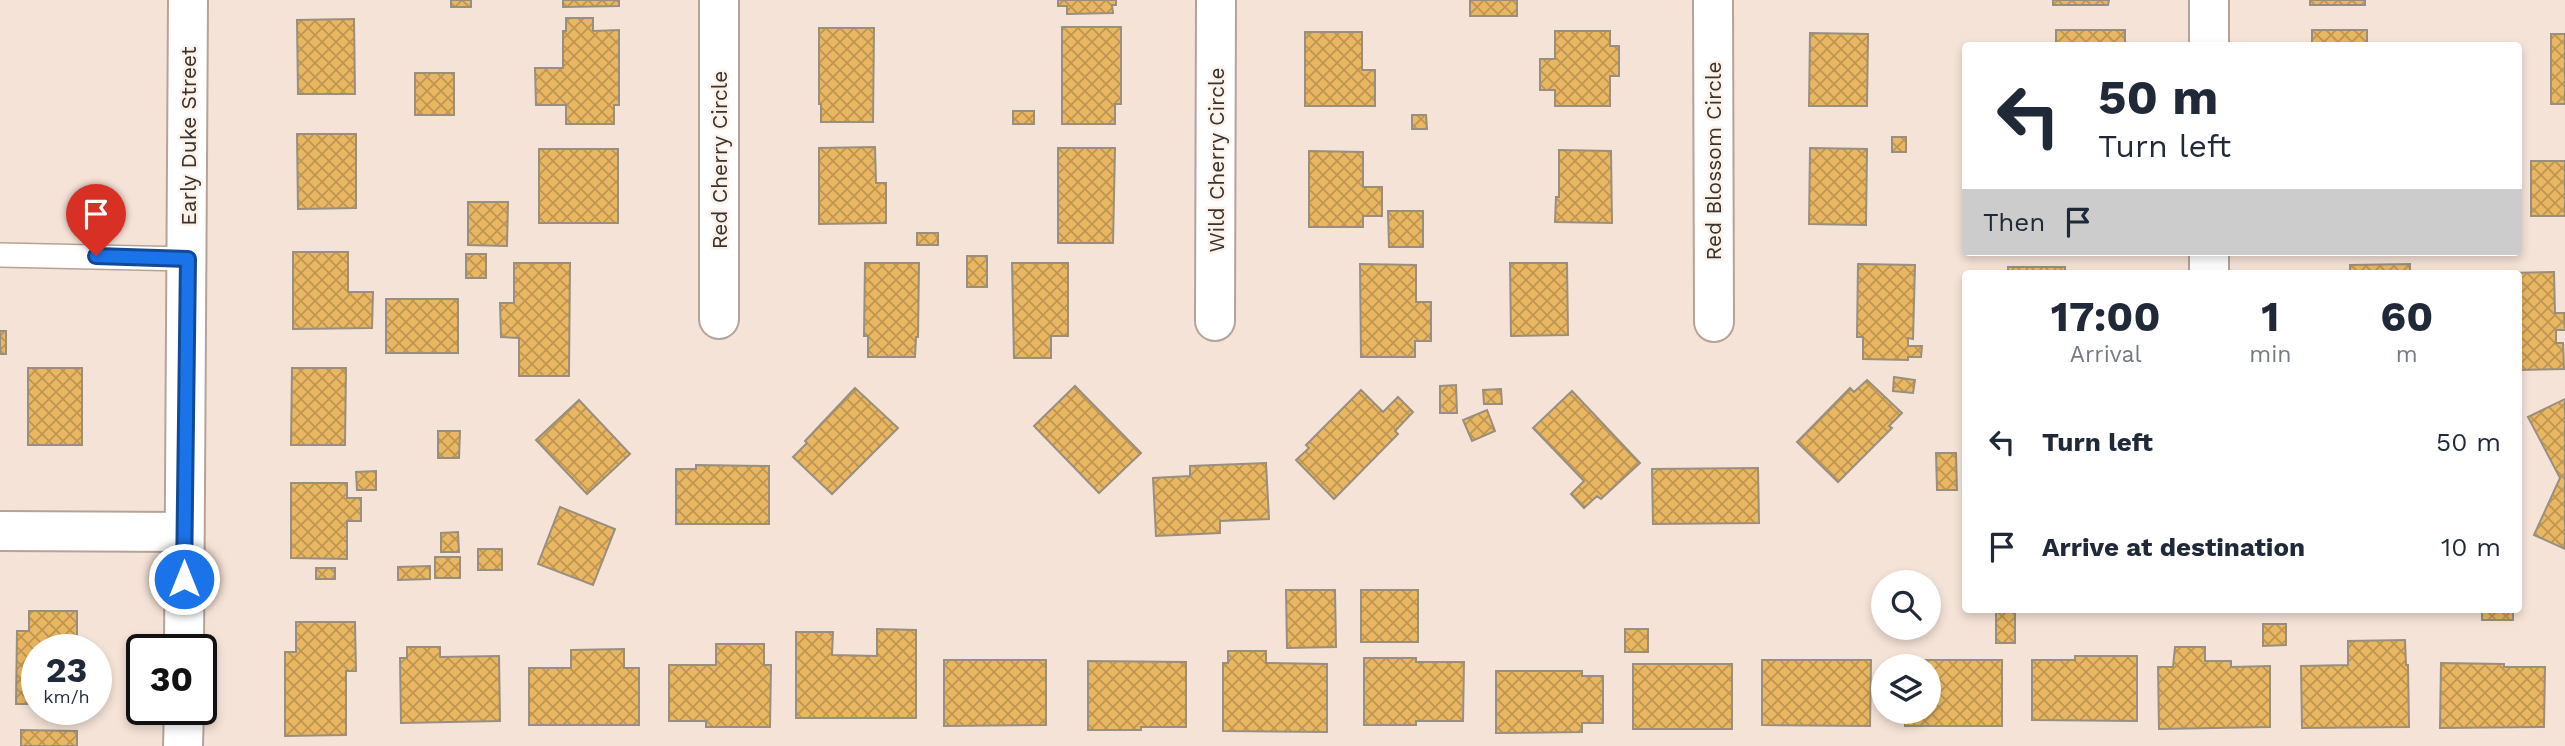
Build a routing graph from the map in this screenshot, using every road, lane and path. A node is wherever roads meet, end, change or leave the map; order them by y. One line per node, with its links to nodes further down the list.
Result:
1 (188, 0): 8 (street, Early Duke Street)
2 (719, 0): 9 (street, Red Cherry Circle)
3 (1216, 0): 10 (street, Wild Cherry Circle)
4 (1713, 0): 11 (street, Red Blossom Circle)
5 (2209, 0): 6 (street)
6 (2209, 42)
7 (0, 255): 8 (lane)
8 (188, 259): 13 (street, Early Duke Street)
9 (719, 319)
10 (1215, 321)
11 (1714, 322)
12 (0, 531): 13 (street)
13 (184, 532): 14 (street, Early Duke Street)
14 (184, 634)
15 (184, 725): 16 (street)
16 (183, 746)

